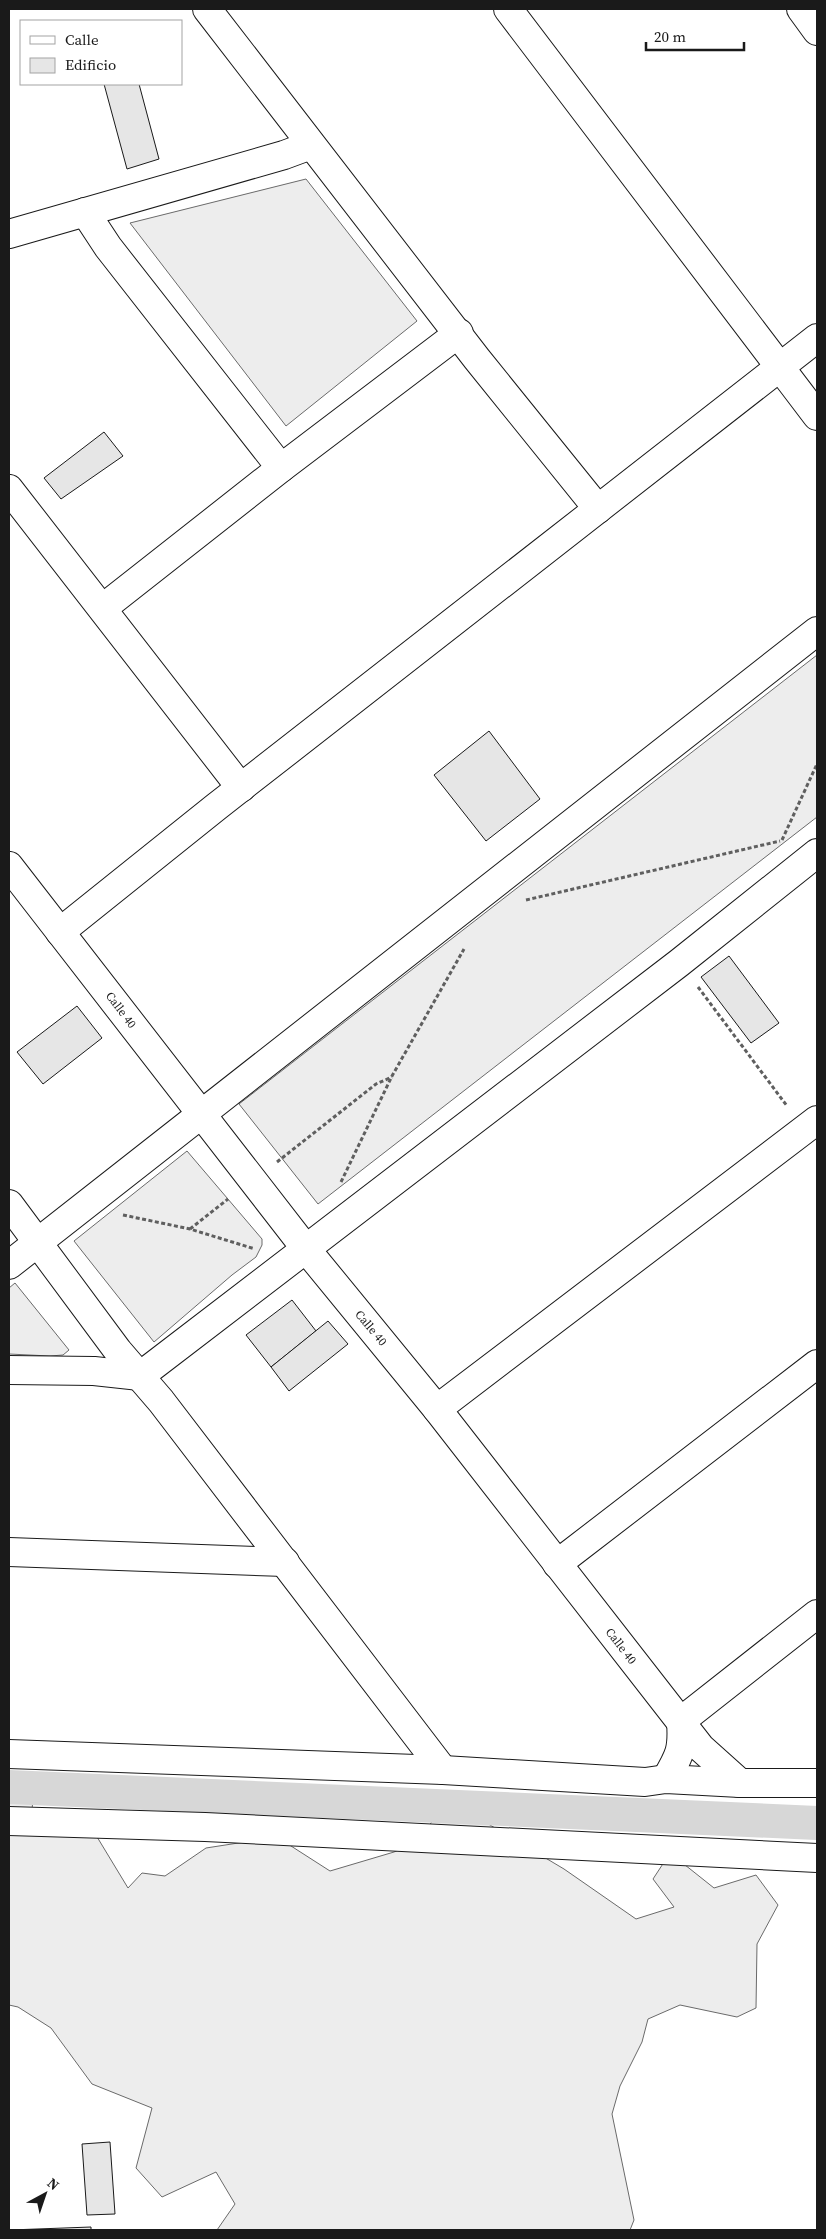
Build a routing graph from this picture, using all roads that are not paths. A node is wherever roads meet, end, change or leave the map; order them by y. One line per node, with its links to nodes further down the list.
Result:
1 (207, 9): 3 (street)
2 (508, 9): 8 (street)
3 (311, 145): 4 (street); 6 (street)
4 (85, 212): 5 (street); 10 (street)
5 (9, 234)
6 (459, 333): 10 (street); 12 (street)
7 (817, 338): 8 (street)
8 (780, 367): 9 (street); 12 (street)
9 (817, 416)
10 (281, 468): 13 (street)
11 (9, 489): 13 (street)
12 (598, 509): 15 (street)
13 (103, 608): 15 (street)
14 (817, 631): 19 (street)
15 (241, 788): 18 (street)
16 (817, 853): 23 (street)
17 (9, 866): 18 (street, Calle 40)
18 (60, 932): 19 (street, Calle 40)
19 (201, 1114): 22 (street); 23 (street, Calle 40)
20 (817, 1120): 28 (street)
21 (9, 1204): 22 (street)
22 (37, 1243): 24 (street); 27 (street)
23 (306, 1249): 27 (street); 28 (street, Calle 40)
24 (9, 1265)
25 (817, 1364): 31 (street)
26 (9, 1370): 27 (street)
27 (140, 1376): 30 (street)
28 (437, 1409): 31 (street, Calle 40)
29 (9, 1552): 30 (street)
30 (285, 1562): 35 (street)
31 (556, 1564): 33 (street, Calle 40)
32 (817, 1614): 33 (street)
33 (680, 1722): 36 (street); 37 (street, Calle 40)
34 (9, 1754): 35 (street)
35 (443, 1770): 36 (street)
36 (666, 1779): 37 (street)
37 (740, 1783): 38 (street)
38 (817, 1783)
39 (9, 1821): 40 (street)
40 (817, 1858)

